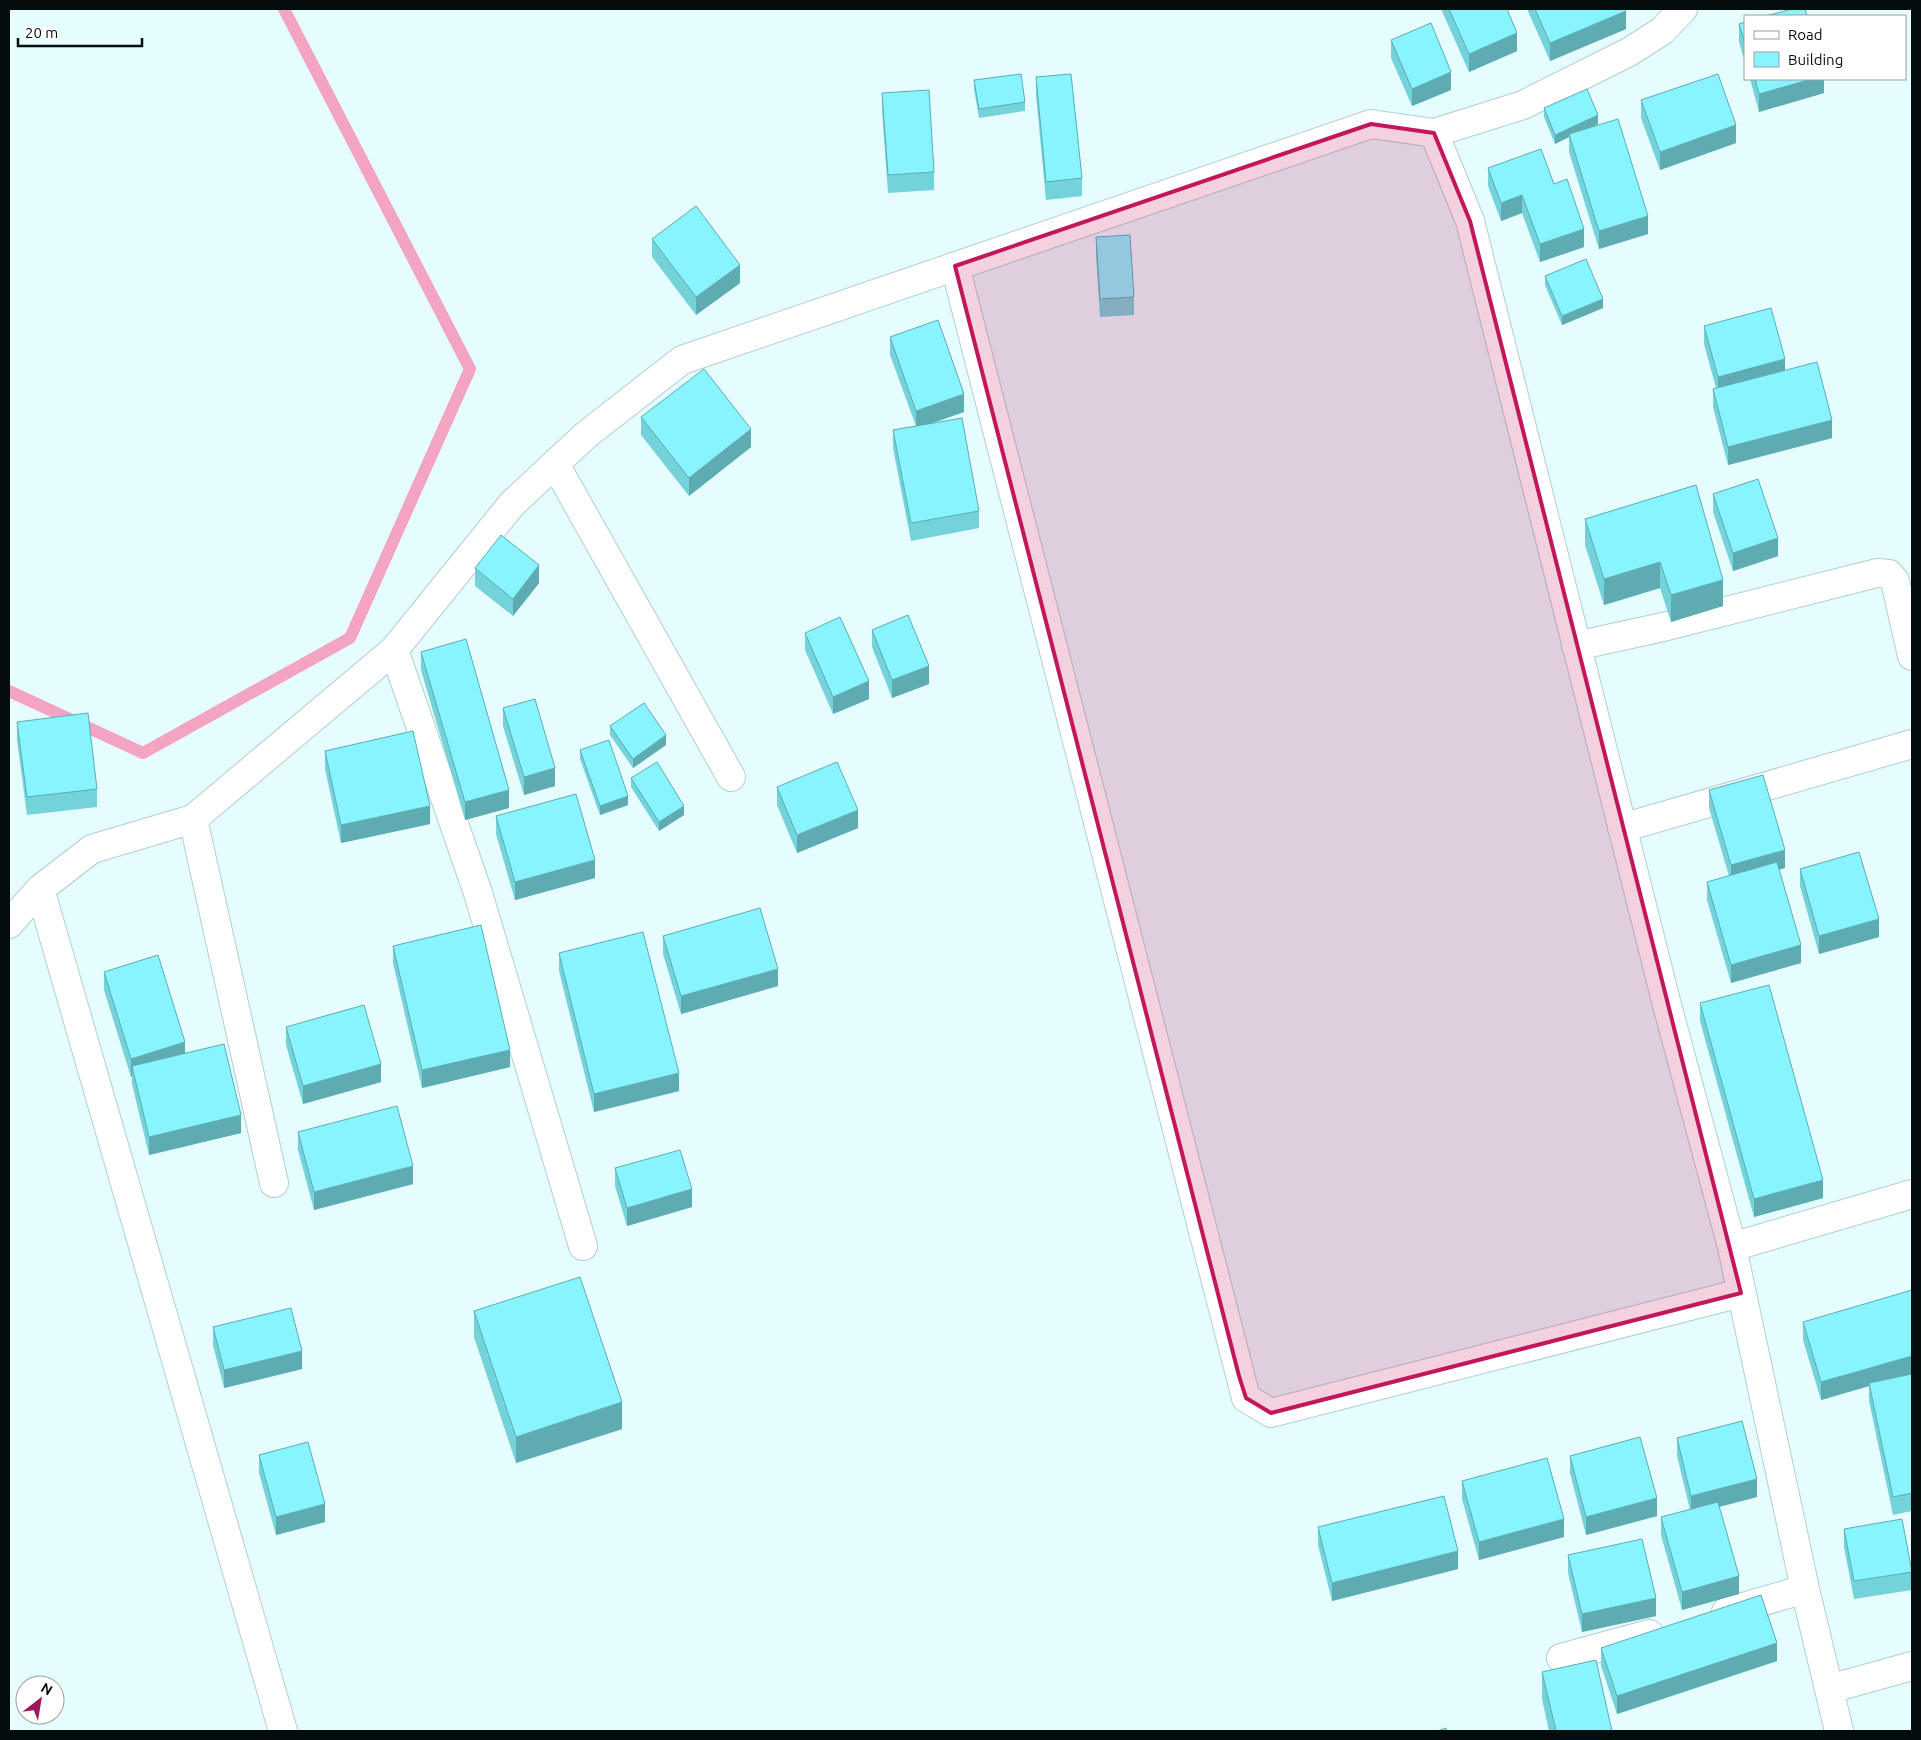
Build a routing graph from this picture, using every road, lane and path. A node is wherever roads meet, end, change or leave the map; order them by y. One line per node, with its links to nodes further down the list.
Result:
1 (1683, 9): 2 (street)
2 (1434, 133): 3 (street); 5 (street)
3 (956, 266): 4 (street); 18 (street)
4 (555, 464): 6 (street); 9 (street)
5 (1576, 646): 7 (street); 11 (street)
6 (394, 650): 10 (street); 16 (street)
7 (1912, 656)
8 (1912, 744): 11 (street)
9 (731, 777)
10 (193, 819): 12 (street); 14 (street)
11 (1622, 828): 17 (street)
12 (40, 889): 13 (street); 25 (street)
13 (9, 924)
14 (274, 1183)
15 (1912, 1194): 17 (street)
16 (582, 1246)
17 (1732, 1247): 18 (street)
18 (1741, 1293): 19 (street)
19 (1805, 1589): 20 (street); 24 (street)
20 (1702, 1619)
21 (1674, 1626): 22 (street)
22 (1561, 1658)
23 (1912, 1666): 24 (street)
24 (1829, 1689): 26 (street)
25 (283, 1731)
26 (1839, 1731)

